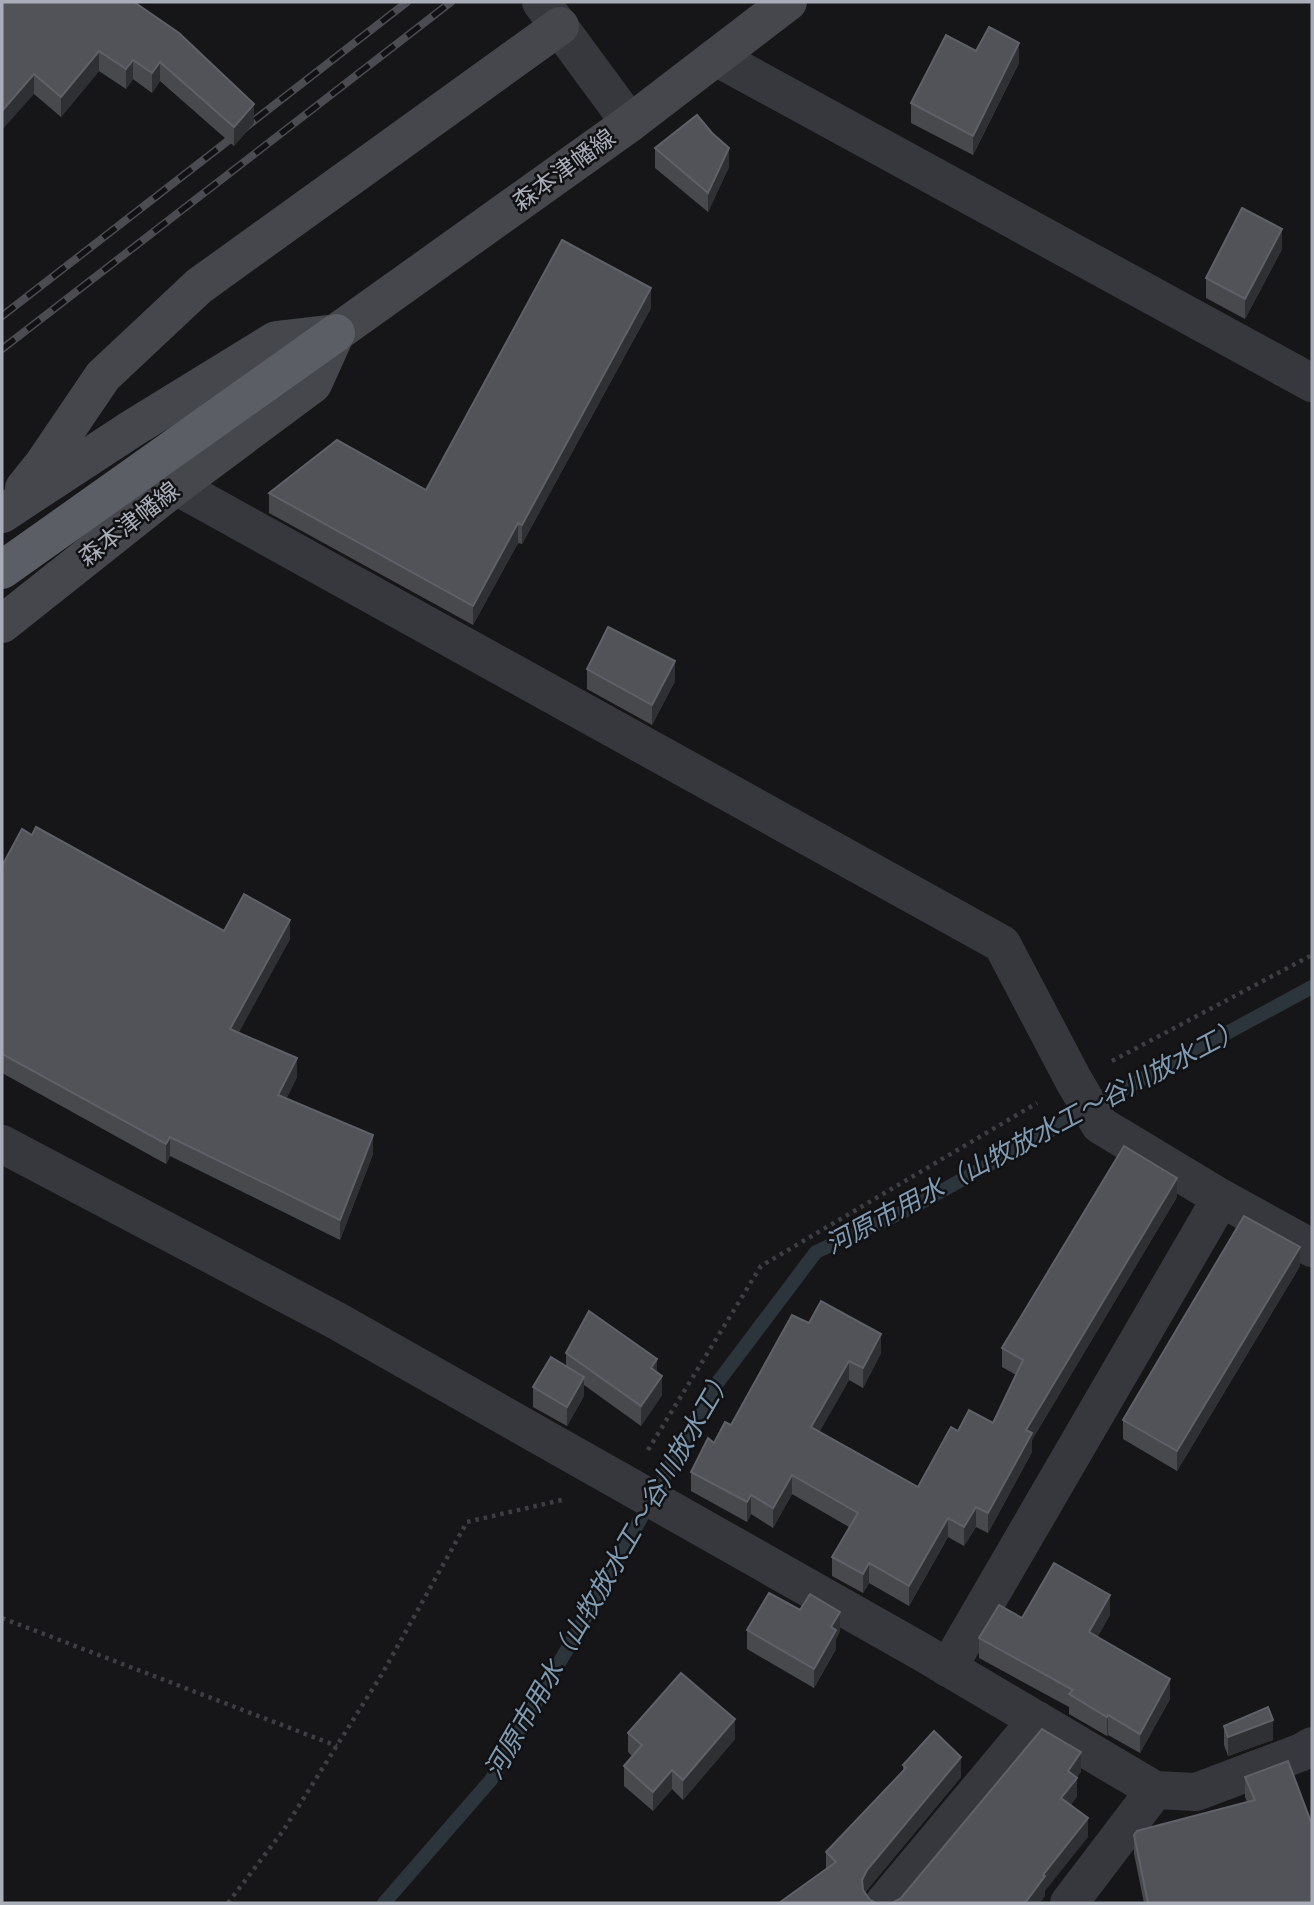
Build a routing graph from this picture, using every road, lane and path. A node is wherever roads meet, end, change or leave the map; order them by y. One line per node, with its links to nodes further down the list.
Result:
1 (788, 2): 3 (main road, 森本津幡線)
2 (550, 14): 4 (street); 8 (main road)
3 (716, 57): 4 (main road, 森本津幡線); 6 (street)
4 (630, 122): 5 (main road, 森本津幡線)
5 (336, 333): 7 (main road, 森本津幡線); 8 (main road, 森本津幡線); 9 (highway)
6 (1312, 383)
7 (176, 486): 10 (main road, 森本津幡線); 12 (street)
8 (2, 514)
9 (2, 570)
10 (2, 624)
11 (1312, 954): 12 (path)
12 (1083, 1097): 14 (street); 16 (path)
13 (2, 1144): 16 (street)
14 (1221, 1198): 15 (street); 18 (street)
15 (1312, 1248)
16 (645, 1495): 18 (street); 20 (path)
17 (2, 1618): 20 (path)
18 (948, 1668): 19 (street)
19 (1037, 1720): 22 (street); 24 (street)
20 (337, 1746): 23 (path)
21 (1312, 1746): 22 (street)
22 (1155, 1790): 25 (street)
23 (228, 1903)
24 (884, 1903)
25 (1069, 1903)

